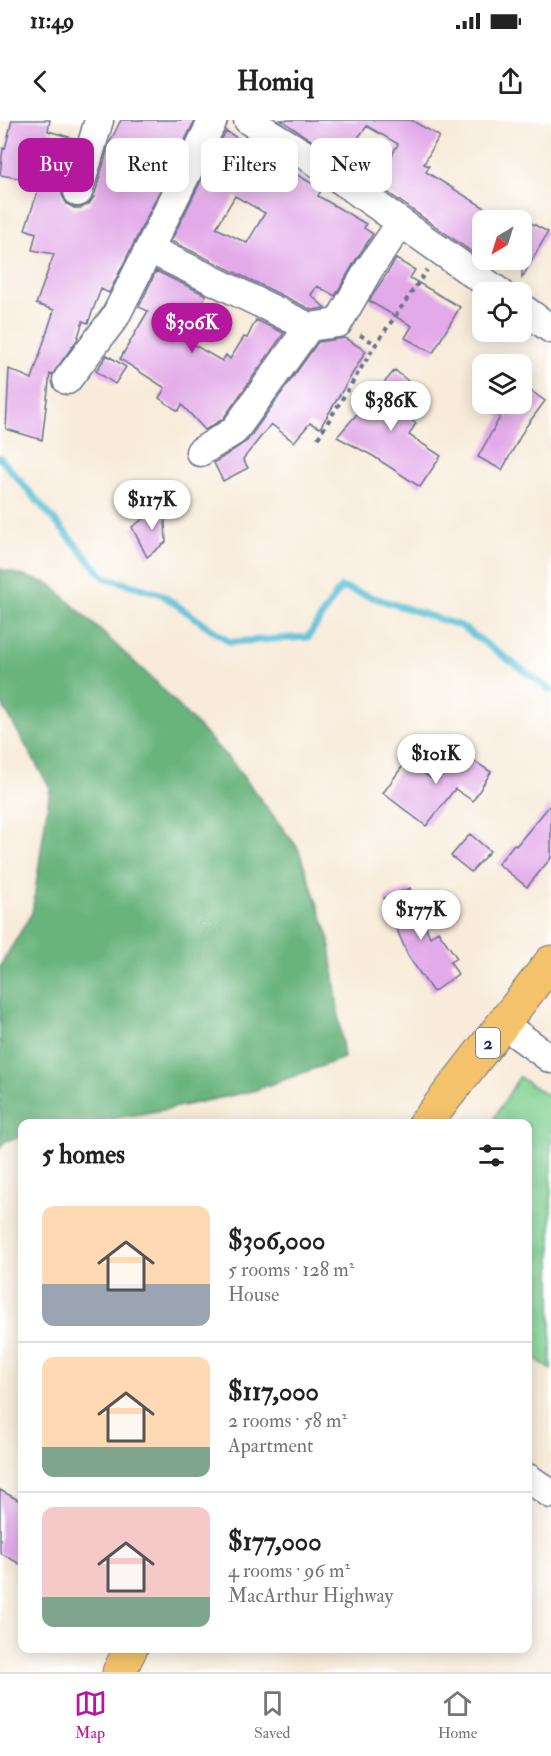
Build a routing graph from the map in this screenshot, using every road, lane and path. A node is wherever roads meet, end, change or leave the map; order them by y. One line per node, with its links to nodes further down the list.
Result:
1 (99, 120): 4 (street)
2 (213, 120): 6 (street)
3 (255, 122): 5 (street)
4 (94, 138)
5 (401, 224): 7 (street); 10 (street)
6 (149, 249): 10 (street); 12 (street)
7 (440, 251): 8 (street); 13 (path)
8 (485, 282)
9 (532, 315): 11 (street)
10 (309, 327): 14 (street)
11 (551, 329)
12 (67, 380)
13 (318, 438)
14 (200, 452)
15 (551, 962): 16 (highway, 2)
16 (503, 1024): 17 (street); 18 (highway, 2)
17 (551, 1059)
18 (429, 1119)
19 (532, 1481): 20 (street)
20 (551, 1494)
21 (128, 1653): 22 (highway)
22 (118, 1672)

